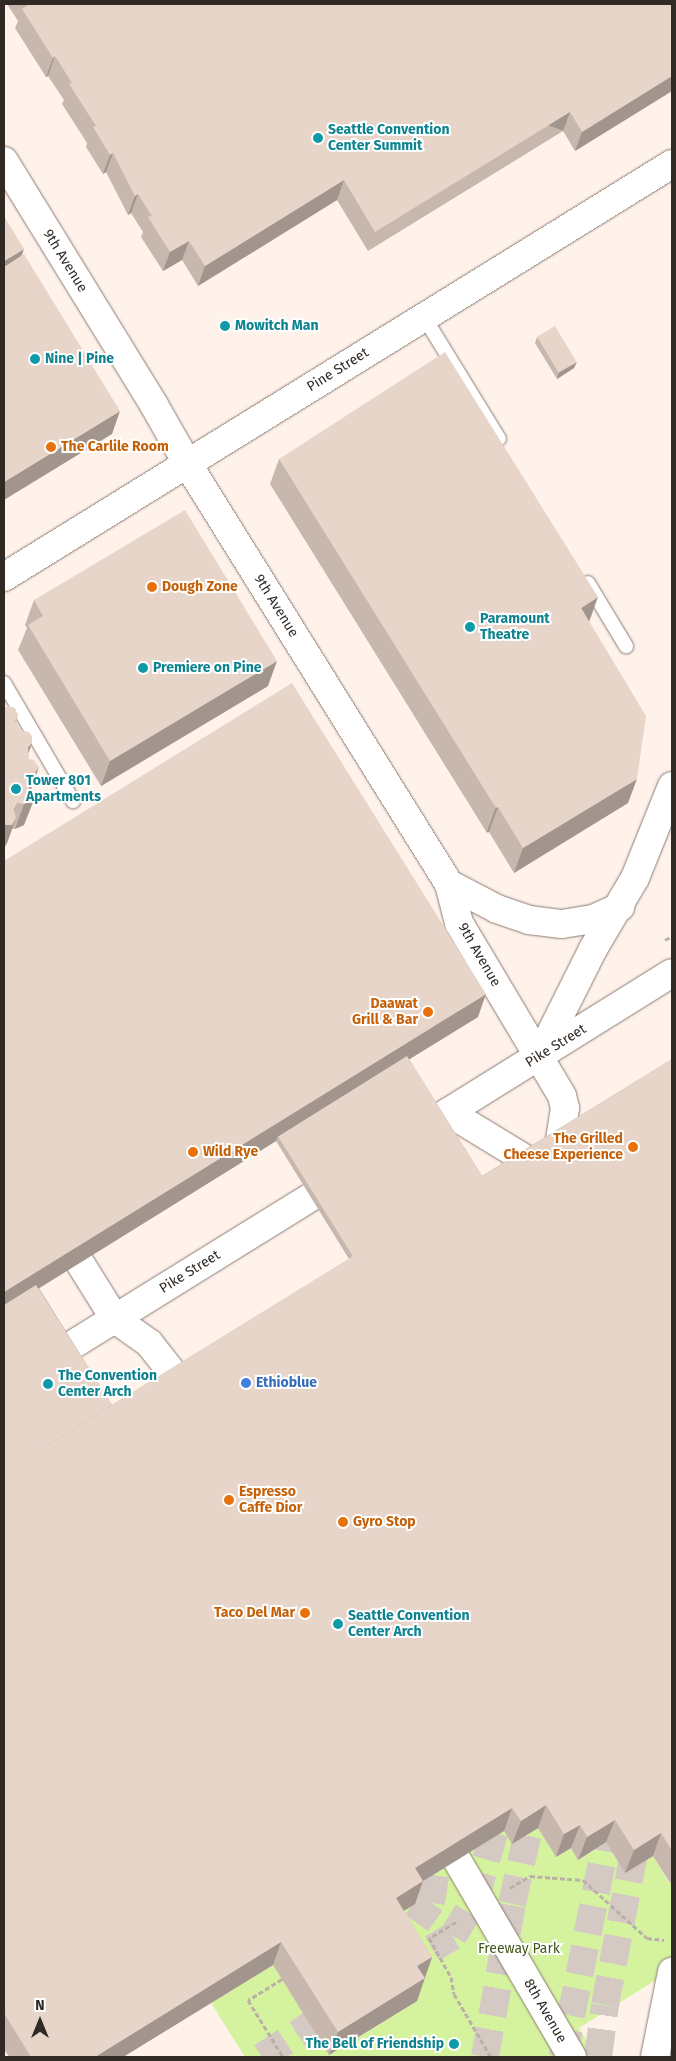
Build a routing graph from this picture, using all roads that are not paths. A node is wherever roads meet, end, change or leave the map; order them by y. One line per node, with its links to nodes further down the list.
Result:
1 (4, 160): 5 (main road, 9th Avenue)
2 (672, 164): 3 (main road, Pine Street)
3 (424, 316): 4 (lane); 5 (main road, Pine Street)
4 (508, 453)
5 (186, 463): 7 (main road, Pine Street); 12 (main road, 9th Avenue)
6 (580, 570): 8 (lane)
7 (4, 577)
8 (626, 646)
9 (4, 683): 11 (lane)
10 (672, 786): 13 (main road)
11 (73, 801)
12 (449, 884): 13 (main road); 15 (main road, 9th Avenue)
13 (620, 907): 15 (main road)
14 (672, 973): 15 (main road, Pike Street)
15 (540, 1055): 16 (main road, 9th Avenue); 17 (main road, Pike Street)
16 (559, 1147)
17 (532, 1163)
18 (311, 1197): 20 (main road, Pike Street)
19 (80, 1263): 20 (main road)
20 (115, 1319): 21 (main road, Pike Street); 22 (main road)
21 (69, 1347)
22 (179, 1382)
23 (457, 1860): 25 (main road, 8th Avenue, bridge)
24 (672, 1972): 26 (main road)
25 (572, 2057)
26 (655, 2057)

